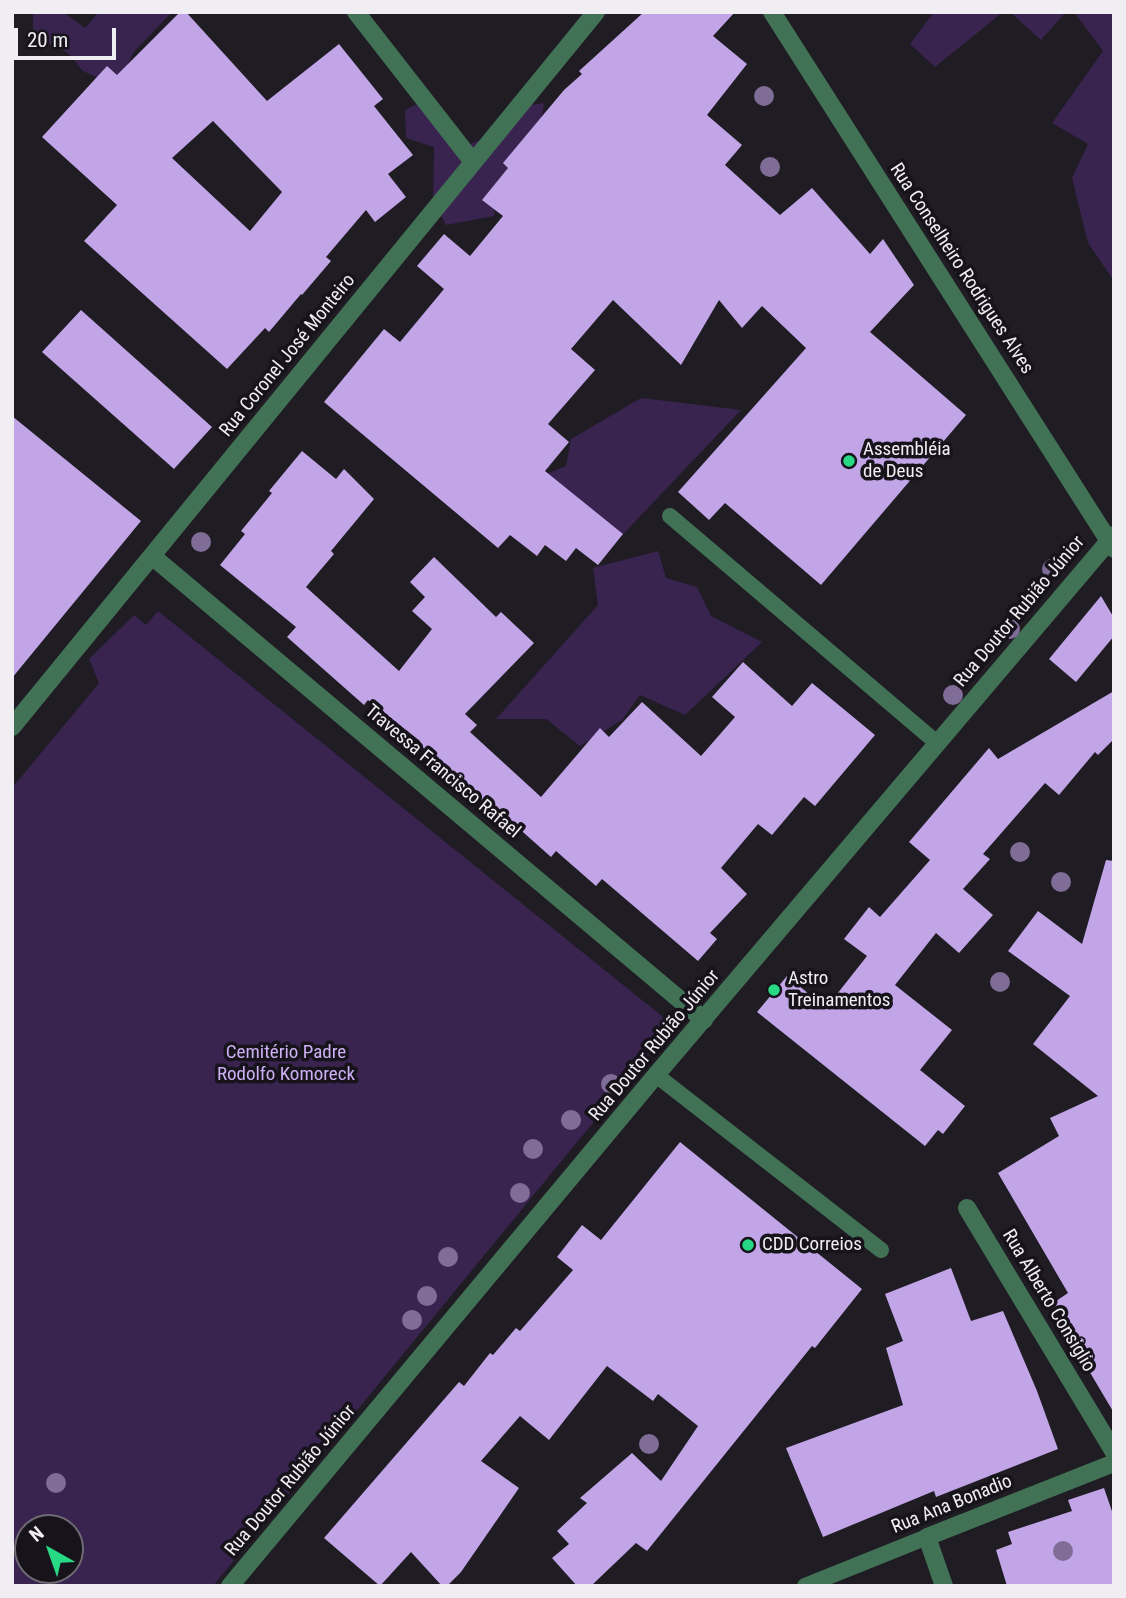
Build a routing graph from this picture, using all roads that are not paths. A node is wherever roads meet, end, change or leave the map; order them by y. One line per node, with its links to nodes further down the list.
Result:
1 (355, 12): 4 (street)
2 (596, 12): 4 (street, Rua Coronel José Monteiro)
3 (772, 12): 6 (street, Rua Conselheiro Rodrigues Alves)
4 (473, 162): 7 (street, Rua Coronel José Monteiro)
5 (670, 516): 9 (lane)
6 (1112, 541): 9 (street, Rua Doutor Rubião Júnior)
7 (152, 556): 8 (street, Rua Coronel José Monteiro); 10 (street, Travessa Francisco Rafael)
8 (12, 727)
9 (937, 743): 10 (street, Rua Doutor Rubião Júnior)
10 (704, 1020): 11 (street, Rua Doutor Rubião Júnior)
11 (656, 1075): 13 (lane); 17 (street, Rua Doutor Rubião Júnior)
12 (967, 1208): 14 (street, Rua Alberto Consiglio)
13 (881, 1250)
14 (1114, 1452)
15 (1114, 1463): 16 (street, Rua Ana Bonadio)
16 (927, 1538): 18 (lane, Rua Ana Bonadio); 19 (street)
17 (230, 1586)
18 (805, 1586)
19 (944, 1586)

